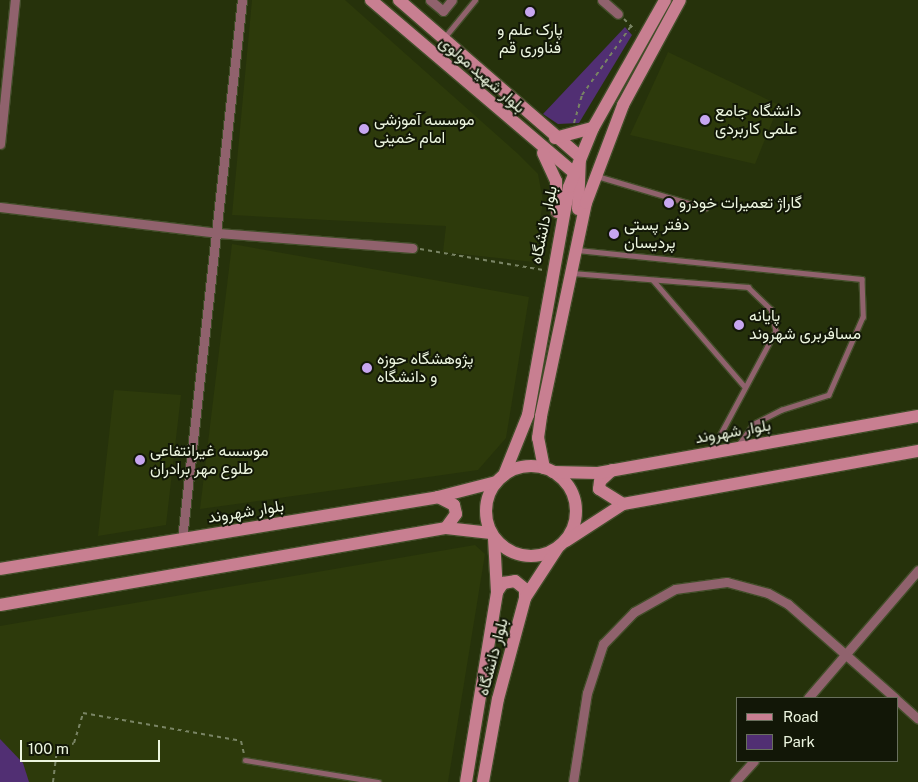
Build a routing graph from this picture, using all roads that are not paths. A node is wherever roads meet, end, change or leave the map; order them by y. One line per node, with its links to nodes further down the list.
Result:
1 (16, 0): 16 (street)
2 (242, 0): 24 (street)
3 (371, 0): 17 (main road, بلوار شهید مولوی)
4 (399, 0): 12 (main road, بلوار شهید مولوی)
5 (430, 0): 6 (street)
6 (452, 0)
7 (475, 0): 12 (lane)
8 (602, 0): 11 (street)
9 (665, 0): 14 (main road, بلوار دانشگاه)
10 (680, 0): 13 (main road, بلوار دانشگاه)
11 (618, 14)
12 (443, 39): 15 (main road, بلوار شهید مولوی)
13 (614, 126): 19 (main road); 20 (main road, بلوار دانشگاه)
14 (593, 128): 15 (main road); 19 (main road, بلوار دانشگاه)
15 (558, 141): 18 (main road); 19 (main road, بلوار شهید مولوی)
16 (0, 144)
17 (540, 146): 18 (main road, بلوار شهید مولوی); 27 (main road)
18 (555, 159): 19 (main road, بلوار شهید مولوی)
19 (579, 166): 23 (main road); 27 (main road, بلوار دانشگاه)
20 (596, 175): 22 (lane); 23 (main road, بلوار دانشگاه)
21 (0, 207): 24 (street)
22 (705, 208)
23 (578, 232): 26 (main road, بلوار دانشگاه)
24 (218, 233): 25 (street); 42 (street)
25 (412, 248)
26 (573, 250): 28 (main road, بلوار دانشگاه); 32 (lane)
27 (553, 257): 37 (main road, بلوار دانشگاه)
28 (568, 273): 29 (lane); 35 (main road, بلوار دانشگاه)
29 (653, 280): 30 (lane); 30 (lane)
30 (745, 387): 34 (lane)
31 (918, 416): 32 (main road, بلوار شهروند)
32 (737, 448): 34 (main road, بلوار شهروند)
33 (918, 451): 39 (main road)
34 (712, 453): 36 (main road, بلوار شهروند)
35 (548, 470): 36 (main road, بلوار شهروند); 37 (main road); 43 (main road)
36 (612, 470): 39 (main road)
37 (500, 478): 38 (main road, بلوار شهروند); 41 (main road)
38 (438, 498): 40 (main road); 42 (main road, بلوار شهروند)
39 (623, 504): 43 (main road)
40 (446, 528): 41 (main road); 48 (main road)
41 (493, 535): 43 (main road); 46 (main road, بلوار دانشگاه)
42 (182, 539): 44 (main road, بلوار شهروند)
43 (561, 545): 47 (main road, بلوار دانشگاه)
44 (0, 569)
45 (918, 570): 49 (street)
46 (496, 592): 47 (main road); 58 (main road, بلوار دانشگاه)
47 (526, 598): 59 (main road, بلوار دانشگاه)
48 (0, 605)
49 (846, 654): 50 (street); 51 (street); 60 (street)
50 (809, 697)
51 (894, 697)
52 (898, 701): 53 (street)
53 (918, 719)
54 (245, 760): 56 (lane)
55 (753, 762): 61 (street)
56 (352, 780): 57 (lane)
57 (378, 782)
58 (466, 782)
59 (484, 782)
60 (573, 782)
61 (735, 782)

